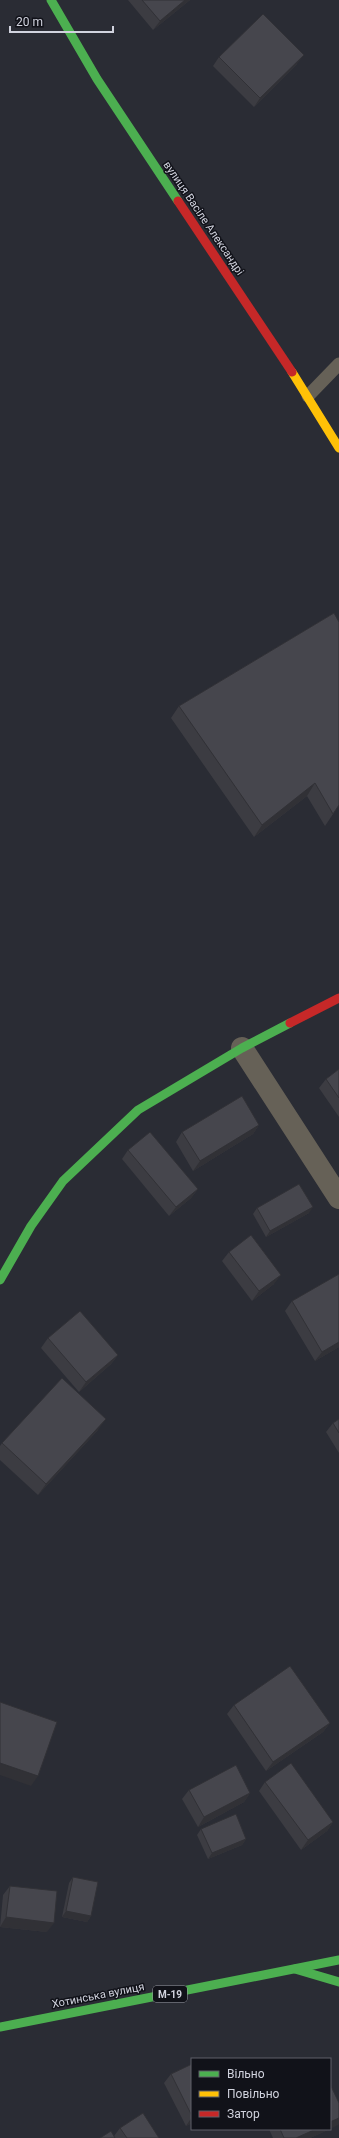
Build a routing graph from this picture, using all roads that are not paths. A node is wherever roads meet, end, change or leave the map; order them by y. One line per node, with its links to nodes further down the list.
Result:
1 (51, 0): 3 (main road, вулиця Васіле Александрі)
2 (339, 364): 3 (lane)
3 (308, 396): 4 (main road, вулиця Васіле Александрі)
4 (339, 448)
5 (339, 998): 6 (main road)
6 (242, 1048): 7 (street); 8 (main road)
7 (339, 1198)
8 (0, 1280)
9 (339, 1960): 10 (main road, Хотинська вулиця / М-19)
10 (295, 1969): 11 (main road, Хотинська вулиця); 12 (main road, Хотинська вулиця / М-19)
11 (339, 1982)
12 (0, 2027)

